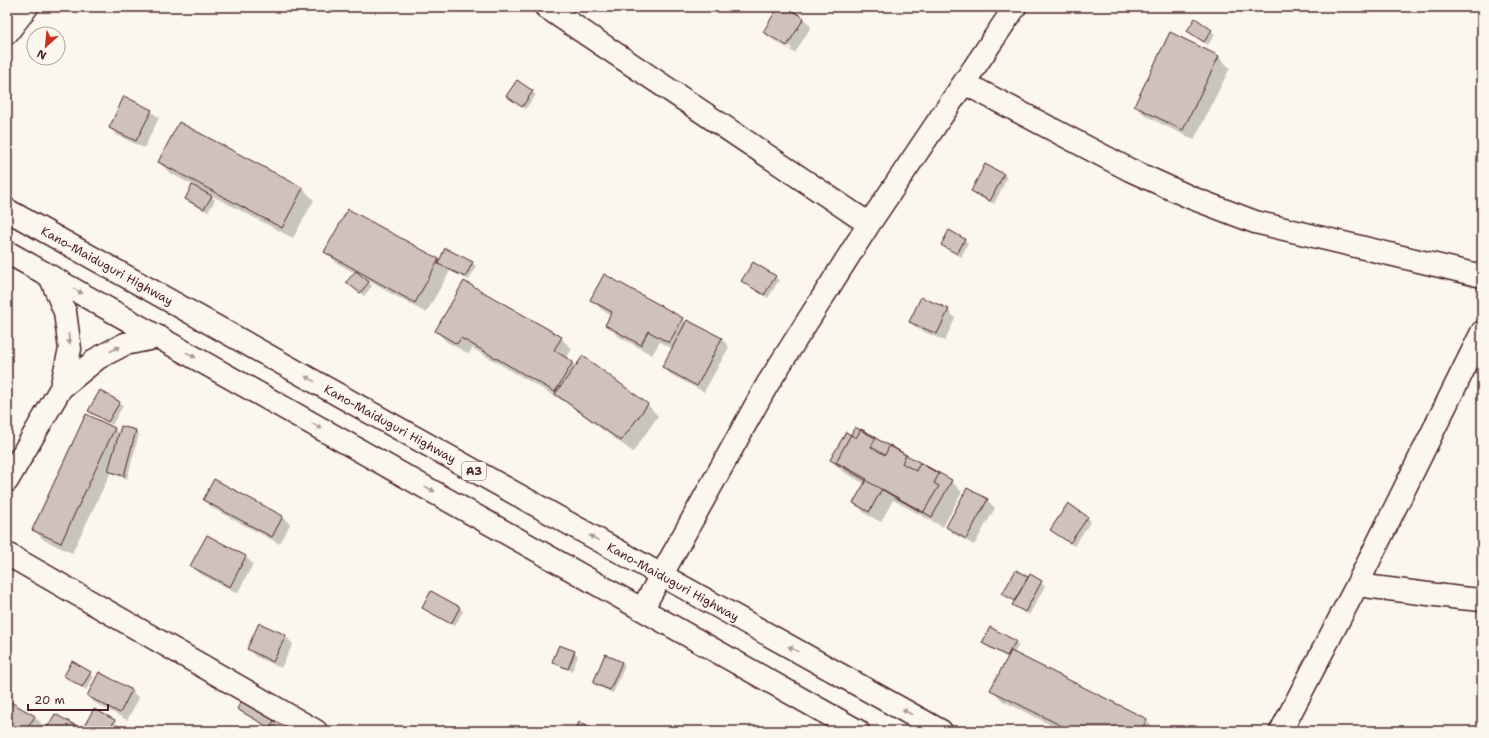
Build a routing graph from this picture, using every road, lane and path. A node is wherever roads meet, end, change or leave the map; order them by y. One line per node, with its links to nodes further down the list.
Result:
1 (27, 7): 4 (main road)
2 (1015, 7): 5 (main road)
3 (551, 8): 7 (main road)
4 (7, 33)
5 (964, 83): 7 (main road); 10 (main road)
6 (7, 210): 16 (main road, Kano-Maiduguri Highway / A3, one-way to 6)
7 (869, 224): 16 (main road)
8 (7, 252): 9 (main road)
9 (50, 276): 12 (main road, one-way to 12); 13 (main road, one-way to 13)
10 (1482, 276)
11 (1482, 332): 17 (main road)
12 (159, 336): 13 (main road, one-way to 12); 19 (main road, one-way to 19)
13 (61, 388): 14 (main road)
14 (7, 481)
15 (7, 554): 20 (main road)
16 (662, 576): 19 (main road); 22 (main road, Kano-Maiduguri Highway / A3, one-way to 16)
17 (1357, 584): 18 (main road); 23 (main road)
18 (1482, 600)
19 (642, 609): 21 (main road)
20 (316, 731)
21 (858, 731)
22 (941, 731)
23 (1281, 731)

